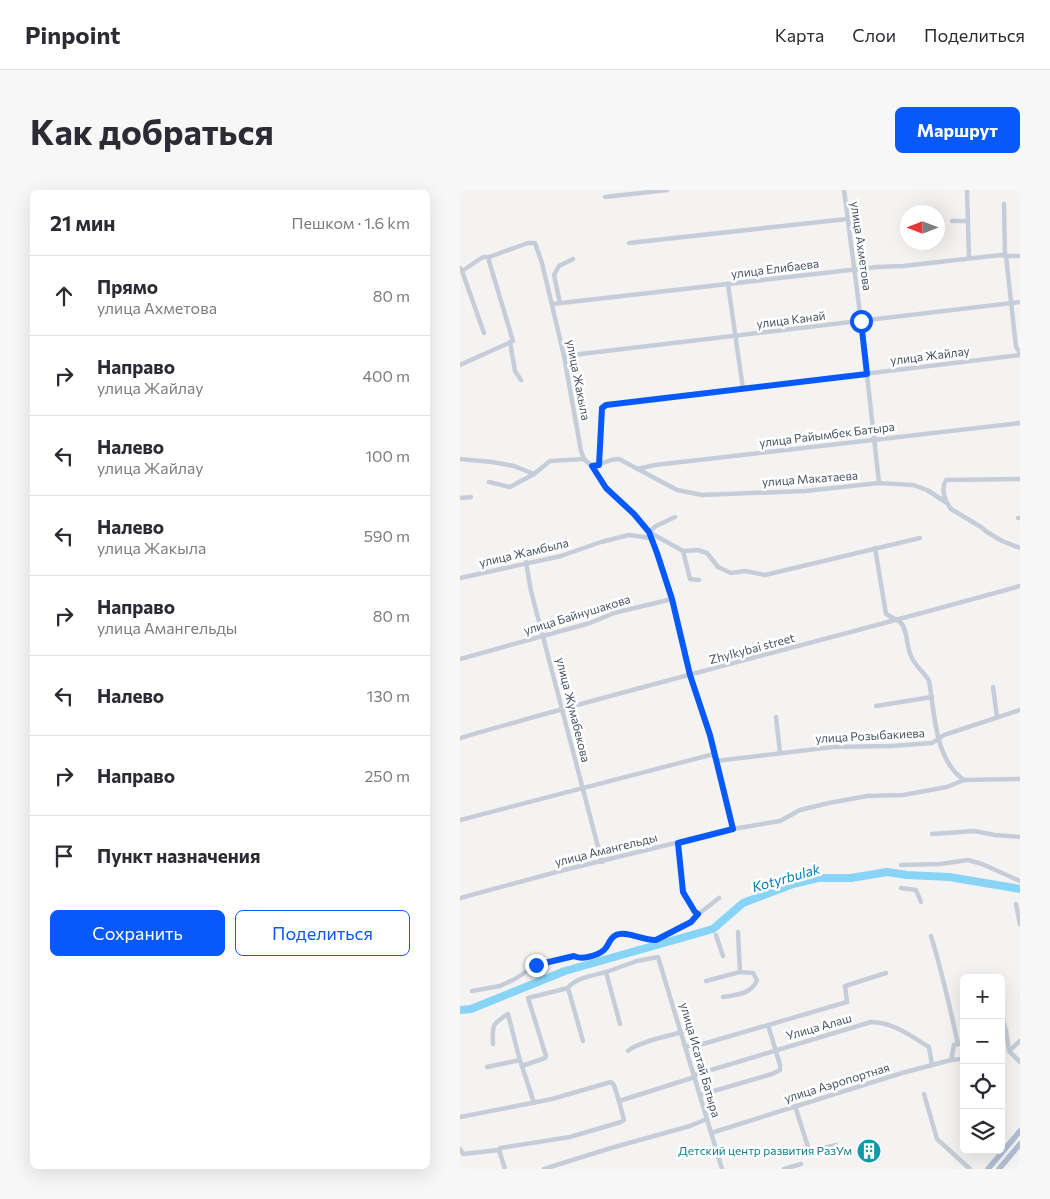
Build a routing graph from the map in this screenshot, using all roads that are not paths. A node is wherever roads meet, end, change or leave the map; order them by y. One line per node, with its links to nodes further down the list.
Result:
1 (667, 190): 4 (street)
2 (844, 190): 6 (street, улица Ахметова)
3 (967, 190): 7 (street)
4 (605, 197)
5 (1004, 204): 10 (street)
6 (847, 219): 9 (street); 16 (street, улица Ахметова)
7 (968, 220): 8 (street); 13 (street)
8 (952, 221)
9 (629, 243)
10 (1004, 256): 11 (street, улица Елибаева); 13 (street, улица Елибаева); 20 (street)
11 (1020, 256)
12 (489, 257): 15 (street); 21 (street, улица Жакыла); 25 (street)
13 (969, 258): 16 (street, улица Елибаева)
14 (574, 259): 19 (street)
15 (461, 269): 23 (street)
16 (854, 270): 17 (street, улица Елибаева); 22 (street, улица Ахметова)
17 (728, 284): 19 (street, улица Елибаева); 24 (street)
18 (1020, 302): 20 (street, улица Канай)
19 (560, 303): 21 (street, улица Елибаева)
20 (1011, 303): 22 (street, улица Канай); 26 (street)
21 (552, 304): 27 (street, улица Жакыла)
22 (861, 321): 24 (street, улица Канай); 29 (street, улица Ахметова)
23 (484, 333)
24 (735, 336): 27 (street, улица Канай); 31 (street)
25 (510, 342): 28 (street); 30 (street)
26 (1020, 354): 29 (street, улица Жайлау)
27 (564, 356): 35 (street, улица Жакыла)
28 (460, 365)
29 (867, 374): 31 (street, улица Жайлау); 33 (street, улица Ахметова)
30 (521, 380)
31 (742, 388): 36 (street, улица Жайлау)
32 (1020, 423): 33 (street, улица Райымбек Батыра)
33 (875, 439): 38 (street, улица Райымбек Батыра); 42 (street, улица Ахметова)
34 (460, 459): 39 (street)
35 (584, 459): 37 (street); 39 (street)
36 (599, 465): 37 (street, улица Макатаева); 38 (street, улица Макатаева)
37 (592, 466): 47 (street)
38 (637, 469): 42 (street, улица Макатаева)
39 (534, 474): 41 (street)
40 (1020, 479): 45 (street)
41 (489, 482)
42 (879, 483): 45 (street, улица Макатаева)
43 (471, 497): 44 (street)
44 (460, 498)
45 (947, 503): 51 (street, улица Макатаева)
46 (675, 517): 47 (street)
47 (649, 532): 48 (street); 52 (street)
48 (651, 538): 53 (street, улица Жамбыла); 57 (street)
49 (920, 538): 50 (street)
50 (875, 548): 52 (street); 58 (street)
51 (1020, 548)
52 (683, 551): 55 (street)
53 (526, 562): 54 (street, улица Жамбыла); 61 (street, улица Жумабекова)
54 (460, 578)
55 (699, 580)
56 (1020, 586): 59 (street, Zhylkybai street)
57 (672, 599): 61 (street, улица Байнушакова); 63 (street)
58 (886, 614): 59 (street); 60 (street)
59 (897, 620): 60 (street, Zhylkybai street); 65 (street)
60 (881, 624): 63 (street, Zhylkybai street)
61 (544, 637): 62 (street, улица Байнушакова); 67 (street, улица Жумабекова)
62 (460, 659)
63 (690, 675): 67 (street, Zhylkybai street); 74 (street)
64 (993, 686): 70 (street)
65 (932, 697): 66 (street); 72 (street)
66 (876, 706)
67 (563, 708): 71 (street, Zhylkybai street); 78 (street, улица Жумабекова)
68 (1020, 710): 70 (street, улица Розыбакиева)
69 (776, 717): 73 (street)
70 (997, 717): 72 (street, улица Розыбакиева)
71 (460, 738)
72 (938, 740): 73 (street, улица Розыбакиева); 77 (street)
73 (780, 753): 75 (street, улица Розыбакиева)
74 (714, 754): 75 (street); 78 (street)
75 (716, 761): 80 (street)
76 (1020, 779): 77 (street, улица Амангельды)
77 (964, 780): 80 (street, улица Амангельды)
78 (582, 789): 79 (street); 84 (street, улица Жумабекова)
79 (460, 820)
80 (733, 829): 83 (street, улица Амангельды)
81 (932, 834): 82 (street)
82 (1020, 837)
83 (678, 843): 84 (street, улица Амангельды); 92 (street)
84 (602, 862): 88 (street, улица Амангельды)
85 (901, 865): 86 (street)
86 (1020, 880)
87 (902, 888): 90 (street)
88 (460, 898)
89 (719, 898): 92 (street)
90 (920, 902)
91 (1016, 904): 93 (street)
92 (698, 914): 103 (street)
93 (1020, 924)
94 (738, 932): 99 (street)
95 (716, 936): 97 (street)
96 (931, 936): 112 (street)
97 (723, 956)
98 (606, 972): 102 (street); 105 (street); 107 (street, улица Исатай Батыра)
99 (740, 972): 101 (street); 104 (street)
100 (886, 973): 106 (street)
101 (706, 981)
102 (568, 988): 110 (street); 122 (street)
103 (472, 991)
104 (723, 998)
105 (620, 1024)
106 (768, 1024): 113 (street); 114 (street)
107 (682, 1032): 113 (street, улица Исатай Батыра); 115 (street)
108 (1005, 1038): 116 (street)
109 (1020, 1040): 116 (street)
110 (583, 1042)
111 (493, 1044): 118 (street)
112 (958, 1044): 119 (street)
113 (687, 1046): 124 (street, улица Исатай Батыра)
114 (776, 1050): 121 (street, Улица Алаш); 124 (street, Улица Алаш); 126 (street)
115 (628, 1051)
116 (1009, 1051): 120 (street)
117 (960, 1059): 119 (street, улица Аэропортная)
118 (520, 1060): 122 (street); 123 (street)
119 (951, 1060): 121 (street, улица Аэропортная)
120 (1020, 1062)
121 (932, 1065): 129 (street, улица Аэропортная)
122 (522, 1066): 128 (street)
123 (487, 1067)
124 (695, 1076): 126 (street, улица Исатай Батыра); 127 (street, Улица Алаш)
125 (924, 1094): 143 (street)
126 (700, 1095): 131 (street, улица Исатай Батыра)
127 (619, 1101): 128 (street); 137 (street)
128 (534, 1103): 130 (street)
129 (795, 1106): 133 (street, улица Аэропортная); 135 (street)
130 (460, 1117)
131 (708, 1119): 133 (street, улица Исатай Батыра); 140 (street)
132 (1020, 1131): 144 (main road)
133 (712, 1133): 141 (street, улица Исатай Батыра)
134 (1020, 1144): 145 (main road)
135 (836, 1145)
136 (460, 1149): 137 (street)
137 (499, 1150): 139 (street)
138 (801, 1164): 142 (street)
139 (505, 1169)
140 (544, 1169)
141 (722, 1169)
142 (784, 1169)
143 (970, 1169)
144 (988, 1169)
145 (999, 1169)

